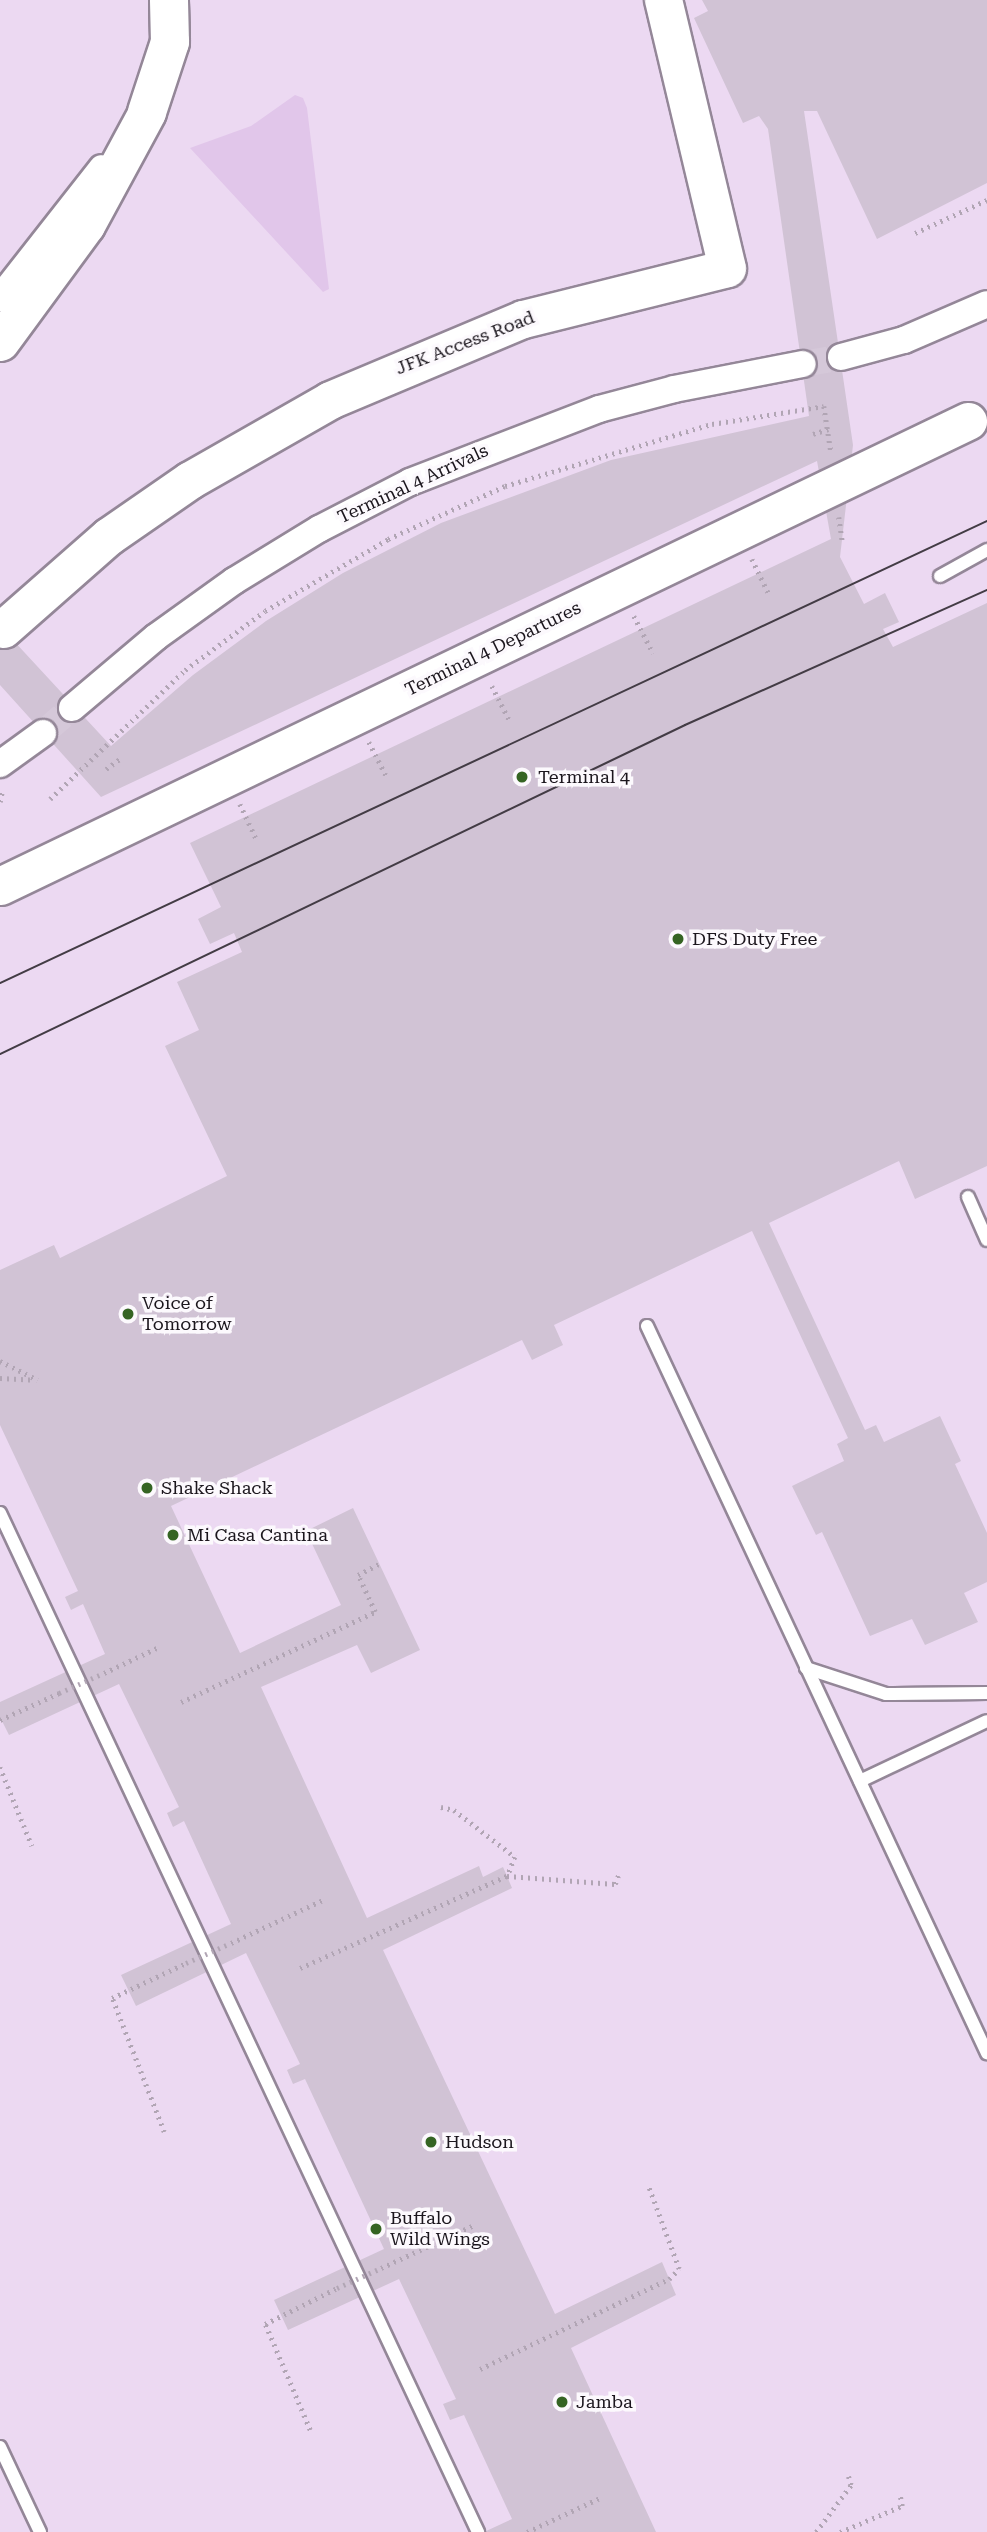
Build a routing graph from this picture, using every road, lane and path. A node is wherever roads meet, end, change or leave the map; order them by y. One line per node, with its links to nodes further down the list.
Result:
1 (169, 0): 3 (highway)
2 (663, 0): 19 (street, JFK Access Road)
3 (147, 112): 6 (street); 8 (street)
4 (987, 200): 5 (path)
5 (915, 233)
6 (0, 298)
7 (987, 304): 9 (street)
8 (0, 342)
9 (841, 357)
10 (803, 364): 23 (street, Terminal 4 Arrivals)
11 (824, 406): 31 (path)
12 (987, 412): 34 (street, Terminal 4 Departures, bridge)
13 (828, 429): 14 (path)
14 (813, 435)
15 (987, 550): 16 (lane)
16 (940, 576)
17 (763, 583): 18 (path)
18 (770, 596)
19 (3, 629)
20 (646, 638): 21 (path)
21 (653, 653)
22 (502, 706): 24 (path)
23 (72, 708)
24 (509, 720)
25 (43, 733): 28 (street)
26 (121, 758): 29 (path)
27 (379, 763): 30 (path)
28 (0, 764)
29 (106, 769)
30 (386, 776)
31 (50, 799)
32 (250, 824): 33 (path)
33 (256, 838)
34 (0, 886)
35 (968, 1198): 36 (lane)
36 (987, 1240)
37 (647, 1326): 43 (lane)
38 (0, 1361): 39 (path)
39 (0, 1378)
40 (0, 1513): 67 (lane)
41 (379, 1564): 45 (path)
42 (157, 1648): 46 (path, bridge)
43 (806, 1668): 44 (lane); 49 (lane)
44 (987, 1693)
45 (181, 1702)
46 (1, 1720)
47 (987, 1721): 49 (lane)
48 (0, 1766): 51 (path)
49 (860, 1781): 56 (lane)
50 (441, 1807): 52 (path)
51 (32, 1846)
52 (507, 1876): 53 (path); 55 (path)
53 (618, 1876)
54 (323, 1900): 57 (path, bridge)
55 (300, 1968)
56 (987, 2053)
57 (164, 2132)
58 (648, 2185): 60 (path)
59 (474, 2225): 61 (path, bridge)
60 (480, 2369)
61 (310, 2430)
62 (0, 2447): 66 (lane)
63 (848, 2476): 69 (path)
64 (900, 2496): 70 (path)
65 (600, 2498): 68 (path)
66 (40, 2532)
67 (478, 2532)
68 (527, 2532)
69 (816, 2532)
70 (840, 2532)

